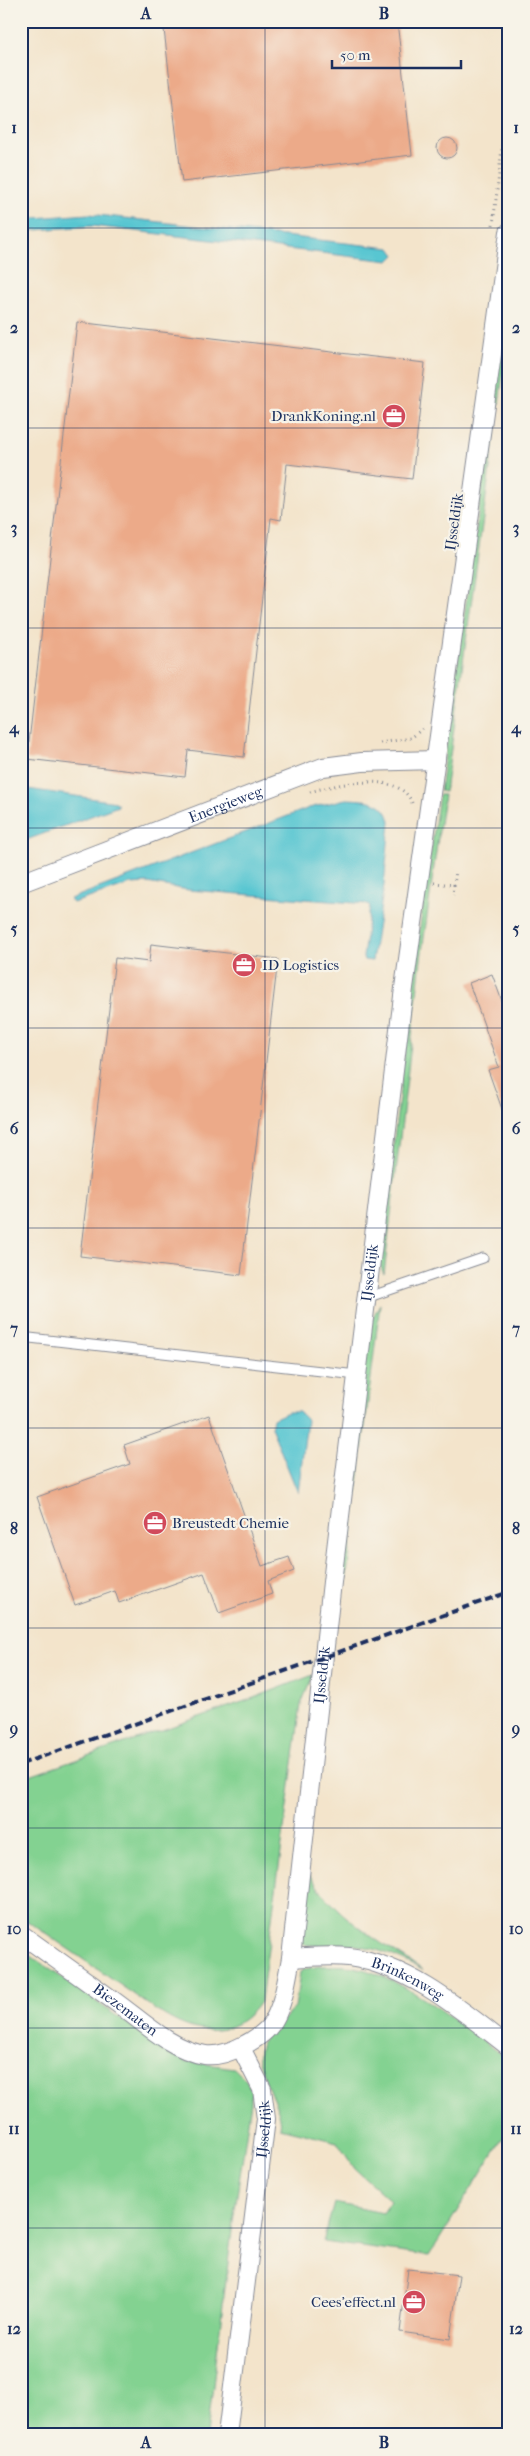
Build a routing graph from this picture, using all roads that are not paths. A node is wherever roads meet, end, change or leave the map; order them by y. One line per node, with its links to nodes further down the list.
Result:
1 (500, 233): 2 (street, IJsseldijk)
2 (436, 760): 3 (street, Energieweg); 5 (street, IJsseldijk)
3 (21, 882)
4 (483, 1258): 5 (lane)
5 (366, 1298): 7 (street, IJsseldijk)
6 (21, 1337): 7 (lane)
7 (357, 1375): 9 (street, IJsseldijk)
8 (21, 1934): 11 (street, Biezematen)
9 (291, 1958): 10 (street, Brinkenweg); 11 (street, IJsseldijk)
10 (509, 2047)
11 (241, 2048): 12 (street, IJsseldijk)
12 (227, 2435)

